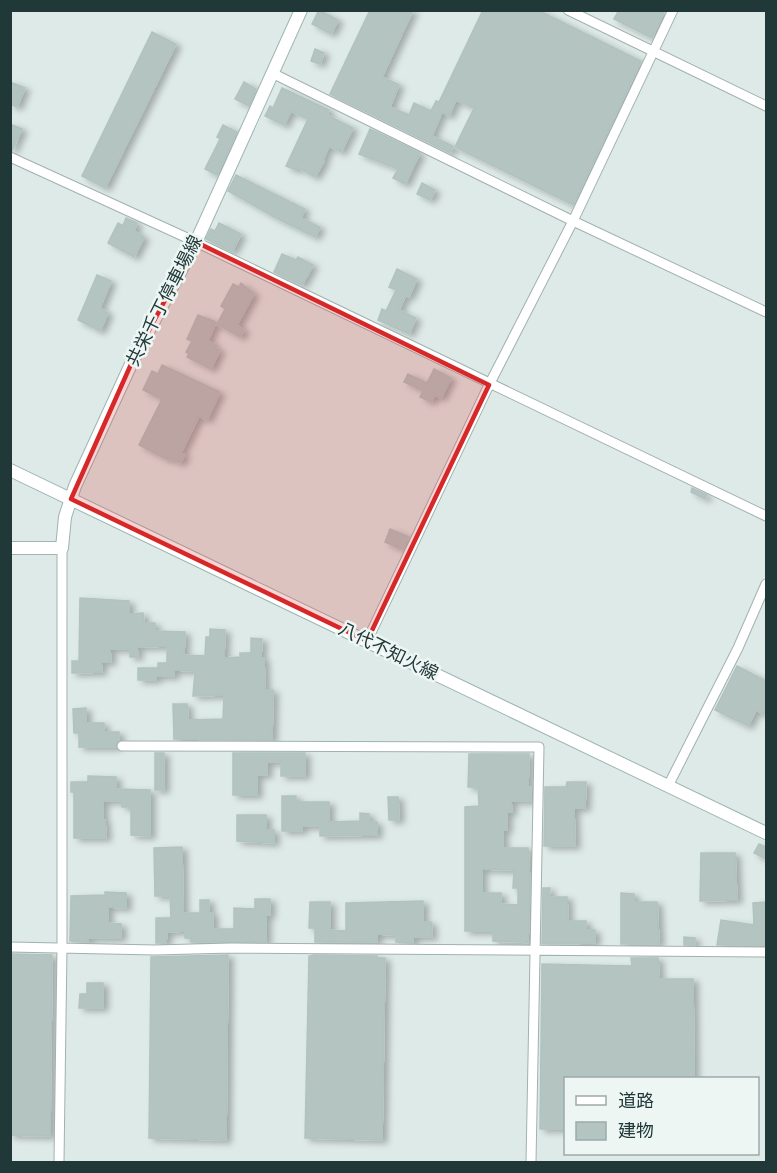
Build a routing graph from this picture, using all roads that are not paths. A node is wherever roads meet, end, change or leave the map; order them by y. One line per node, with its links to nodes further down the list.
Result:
1 (302, 10): 5 (main road, 共栄千丁停車場線)
2 (568, 10): 4 (street)
3 (673, 10): 4 (street)
4 (654, 51): 6 (street); 8 (street)
5 (274, 74): 8 (street); 9 (main road, 共栄千丁停車場線)
6 (766, 106)
7 (10, 157): 9 (street)
8 (573, 221): 10 (street); 11 (street)
9 (196, 242): 11 (street); 13 (main road, 共栄千丁停車場線)
10 (766, 312)
11 (489, 385): 14 (street); 18 (street)
12 (10, 470): 13 (main road, 八代不知火線)
13 (71, 499): 16 (main road, 共栄千丁停車場線); 18 (main road, 八代不知火線)
14 (766, 516)
15 (10, 548): 16 (main road)
16 (62, 548): 23 (street)
17 (766, 584): 20 (street)
18 (367, 641): 20 (main road, 八代不知火線)
19 (122, 746): 24 (street)
20 (668, 786): 21 (main road, 八代不知火線)
21 (766, 832)
22 (10, 947): 23 (street)
23 (63, 948): 24 (street); 26 (street)
24 (536, 950): 25 (street); 27 (street)
25 (766, 952)
26 (59, 1162)
27 (531, 1162)

